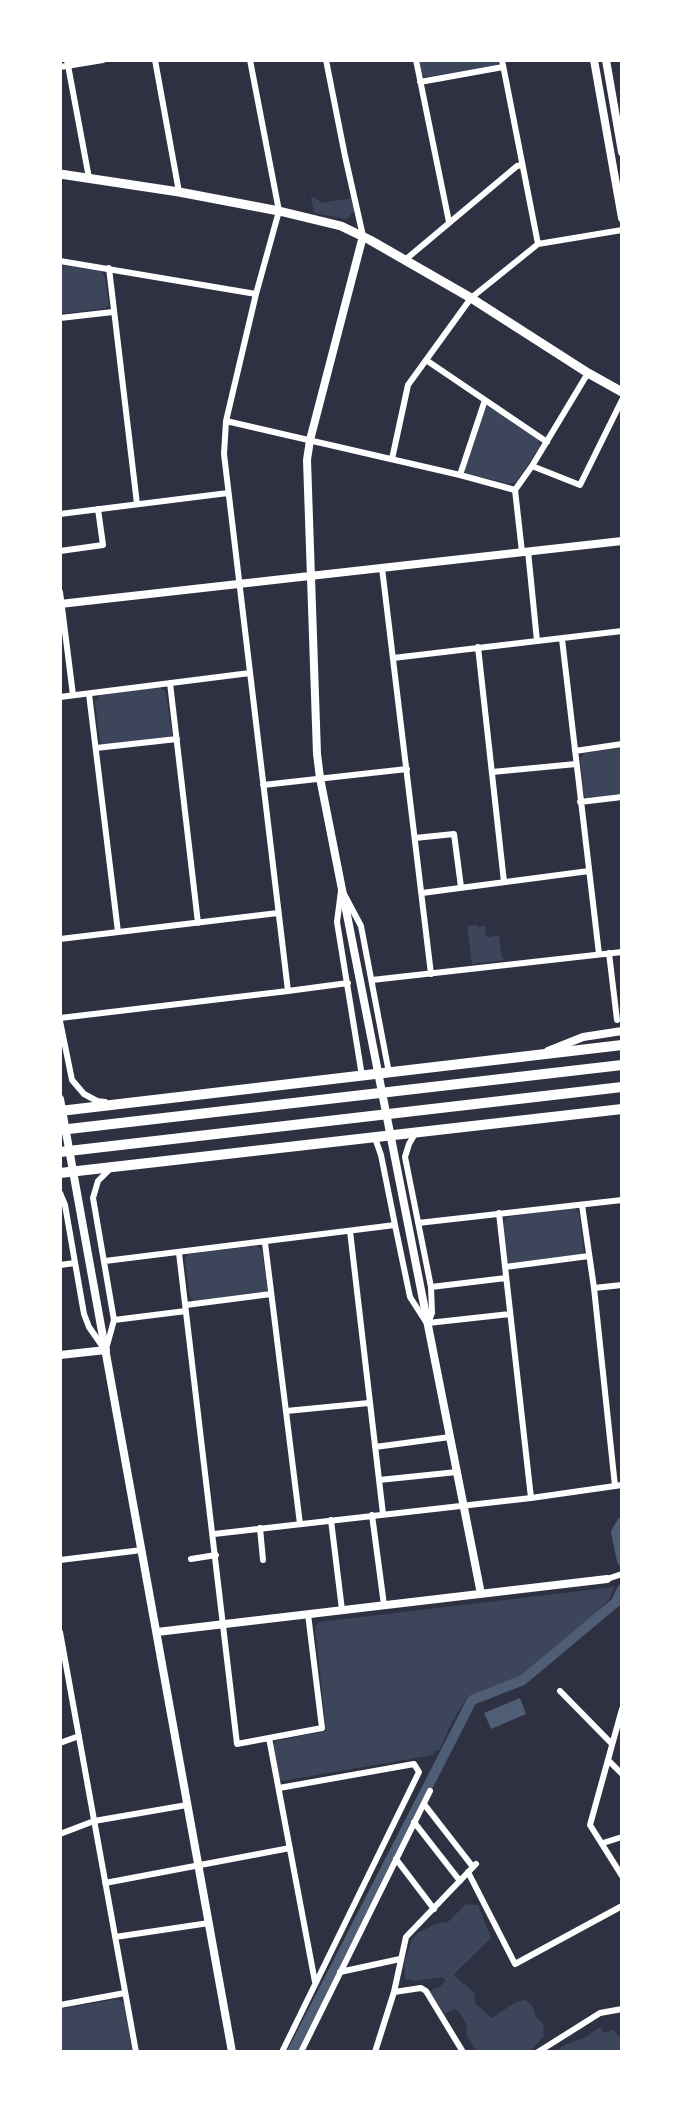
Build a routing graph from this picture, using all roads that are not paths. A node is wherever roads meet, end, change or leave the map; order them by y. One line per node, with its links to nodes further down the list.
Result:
1 (103, 60): 8 (street)
2 (155, 60): 17 (street)
3 (250, 60): 18 (street)
4 (326, 60): 22 (street)
5 (416, 60): 11 (street)
6 (594, 60): 19 (street)
7 (606, 60): 12 (street)
8 (68, 63): 10 (street); 16 (street)
9 (503, 63): 11 (street); 14 (street)
10 (60, 68)
11 (420, 82): 20 (street)
12 (621, 138): 13 (street)
13 (622, 152)
14 (522, 165): 20 (street); 23 (street)
15 (60, 174): 16 (main road)
16 (89, 178): 17 (main road)
17 (179, 192): 18 (main road)
18 (279, 211): 22 (main road); 27 (street)
19 (622, 218)
20 (449, 222): 24 (street)
21 (622, 230): 23 (street)
22 (363, 236): 24 (main road); 37 (street)
23 (538, 244): 28 (street)
24 (405, 260): 28 (main road)
25 (60, 261): 26 (street)
26 (109, 268): 27 (street); 29 (street)
27 (256, 294): 36 (street)
28 (471, 298): 31 (street); 32 (main road)
29 (113, 312): 30 (street); 44 (street)
30 (60, 318)
31 (426, 360): 34 (street); 39 (street)
32 (588, 373): 33 (main road); 38 (street)
33 (622, 392)
34 (485, 400): 38 (street); 41 (street)
35 (622, 400): 40 (street)
36 (226, 421): 37 (street); 43 (street)
37 (310, 440): 39 (street); 51 (street)
38 (547, 442): 40 (street)
39 (392, 459): 41 (street)
40 (532, 466): 42 (street)
41 (460, 475): 42 (street)
42 (515, 490): 49 (street)
43 (228, 493): 44 (street); 52 (street)
44 (137, 504): 45 (street)
45 (98, 509): 46 (street); 48 (street)
46 (60, 514)
47 (622, 541): 49 (street)
48 (60, 551)
49 (525, 551): 50 (street); 57 (street)
50 (382, 568): 51 (street); 61 (street)
51 (311, 576): 52 (street); 74 (street)
52 (240, 584): 54 (street); 62 (street)
53 (60, 592): 54 (street)
54 (61, 604): 59 (street)
55 (622, 631): 56 (street)
56 (562, 639): 57 (street); 70 (street)
57 (537, 641): 58 (street)
58 (478, 647): 61 (street); 73 (street)
59 (68, 652): 60 (street); 65 (street)
60 (60, 653)
61 (393, 658): 72 (street)
62 (250, 673): 63 (street); 75 (street)
63 (170, 683): 64 (street); 67 (street)
64 (89, 694): 65 (street); 69 (street)
65 (73, 695): 66 (street)
66 (60, 697)
67 (177, 739): 69 (street); 85 (street)
68 (622, 744): 70 (street)
69 (96, 748): 86 (street)
70 (575, 751): 71 (street)
71 (576, 764): 73 (street); 77 (street)
72 (407, 769): 74 (street); 78 (street)
73 (492, 772): 80 (street)
74 (320, 778): 75 (street); 81 (street)
75 (263, 785): 84 (street)
76 (622, 797): 77 (street)
77 (580, 802): 79 (street)
78 (415, 838): 82 (street); 83 (street)
79 (589, 871): 80 (street); 90 (street)
80 (504, 882): 82 (street)
81 (341, 887): 92 (street); 93 (street); 136 (street)
82 (461, 887): 83 (street)
83 (422, 893): 91 (street)
84 (278, 913): 85 (street); 94 (street)
85 (198, 923): 86 (street)
86 (118, 932): 87 (street)
87 (60, 939)
88 (622, 952): 89 (street)
89 (609, 953): 90 (street); 96 (street)
90 (599, 954): 91 (street)
91 (431, 974): 92 (street)
92 (372, 980): 101 (street)
93 (348, 983): 94 (street); 102 (street)
94 (288, 992): 95 (street)
95 (60, 1020): 105 (street)
96 (616, 1020)
97 (622, 1031): 99 (street)
98 (622, 1044): 99 (highway)
99 (541, 1054): 101 (highway)
100 (622, 1065): 108 (highway)
101 (389, 1073): 102 (highway)
102 (362, 1076): 105 (highway)
103 (622, 1087): 111 (highway)
104 (60, 1100): 137 (street)
105 (117, 1105): 107 (highway)
106 (622, 1110): 109 (highway)
107 (60, 1111)
108 (60, 1130)
109 (416, 1132): 110 (highway); 118 (street)
110 (375, 1137): 112 (highway); 119 (street)
111 (60, 1152)
112 (115, 1166): 113 (highway); 124 (street)
113 (60, 1173)
114 (60, 1193): 125 (street)
115 (622, 1200): 116 (street)
116 (582, 1205): 117 (street); 123 (street)
117 (499, 1214): 118 (street); 127 (street)
118 (418, 1223): 130 (street)
119 (395, 1225): 120 (street); 136 (street)
120 (350, 1231): 121 (street); 139 (street)
121 (265, 1243): 122 (street); 132 (street)
122 (179, 1253): 124 (street); 133 (street)
123 (589, 1256): 127 (street); 131 (street)
124 (105, 1261): 135 (street)
125 (75, 1263): 126 (street); 137 (street)
126 (60, 1265)
127 (505, 1267): 128 (street)
128 (506, 1278): 130 (street); 134 (street)
129 (622, 1284): 131 (street)
130 (431, 1287): 136 (street)
131 (594, 1288): 145 (street)
132 (271, 1294): 133 (street); 140 (street)
133 (186, 1308): 135 (street); 153 (street)
134 (510, 1314): 136 (street); 146 (street)
135 (114, 1320): 137 (street)
136 (428, 1323): 141 (street)
137 (106, 1350): 138 (street); 154 (street)
138 (60, 1356)
139 (369, 1403): 140 (street); 142 (street)
140 (286, 1411): 151 (street)
141 (450, 1437): 142 (street); 143 (street)
142 (375, 1447): 144 (street)
143 (457, 1472): 144 (street); 147 (street)
144 (379, 1480): 148 (street)
145 (619, 1486): 146 (street)
146 (531, 1498): 147 (street)
147 (464, 1506): 148 (street); 161 (street)
148 (383, 1514): 149 (street)
149 (372, 1515): 150 (street); 162 (street)
150 (331, 1520): 151 (street); 163 (street)
151 (300, 1524): 152 (street)
152 (260, 1528): 153 (street); 158 (street)
153 (214, 1534): 155 (street)
154 (142, 1550): 157 (street); 167 (street)
155 (216, 1555): 156 (street); 165 (street)
156 (191, 1559)
157 (60, 1560)
158 (263, 1560)
159 (619, 1575): 160 (street)
160 (607, 1579): 161 (street)
161 (481, 1594): 162 (street)
162 (384, 1605): 163 (street)
163 (342, 1610): 164 (street)
164 (308, 1614): 165 (street); 171 (street)
165 (224, 1624): 167 (street); 171 (street)
166 (60, 1632): 170 (street)
167 (157, 1632): 179 (street)
168 (560, 1691): 173 (street)
169 (622, 1709): 173 (street)
170 (79, 1736): 172 (street); 180 (street)
171 (269, 1738): 176 (street)
172 (60, 1743)
173 (612, 1744): 174 (street)
174 (608, 1760): 175 (street); 184 (street)
175 (622, 1774)
176 (279, 1788): 185 (street); 198 (street)
177 (430, 1791): 178 (street)
178 (424, 1804): 181 (street); 188 (street)
179 (188, 1805): 180 (street); 187 (street)
180 (94, 1821): 182 (street); 191 (street)
181 (414, 1822): 186 (street); 190 (street)
182 (60, 1834)
183 (622, 1837): 184 (street)
184 (603, 1843): 189 (street)
185 (290, 1848): 187 (street); 198 (street)
186 (396, 1859): 193 (street); 197 (street)
187 (199, 1867): 191 (street); 194 (street)
188 (472, 1868): 190 (street); 192 (street)
189 (622, 1876)
190 (460, 1881): 193 (street)
191 (105, 1883): 195 (street)
192 (622, 1906)
193 (434, 1909): 196 (street)
194 (208, 1923): 195 (street); 204 (street)
195 (115, 1937): 200 (street)
196 (400, 1959): 197 (street); 199 (street)
197 (340, 1972): 206 (street)
198 (315, 1982): 205 (street)
199 (394, 1992): 207 (street); 208 (street)
200 (125, 1993): 201 (street); 203 (street)
201 (60, 2005)
202 (622, 2010): 209 (street)
203 (136, 2052)
204 (232, 2052)
205 (282, 2052)
206 (301, 2052)
207 (375, 2052)
208 (463, 2052)
209 (538, 2052)

